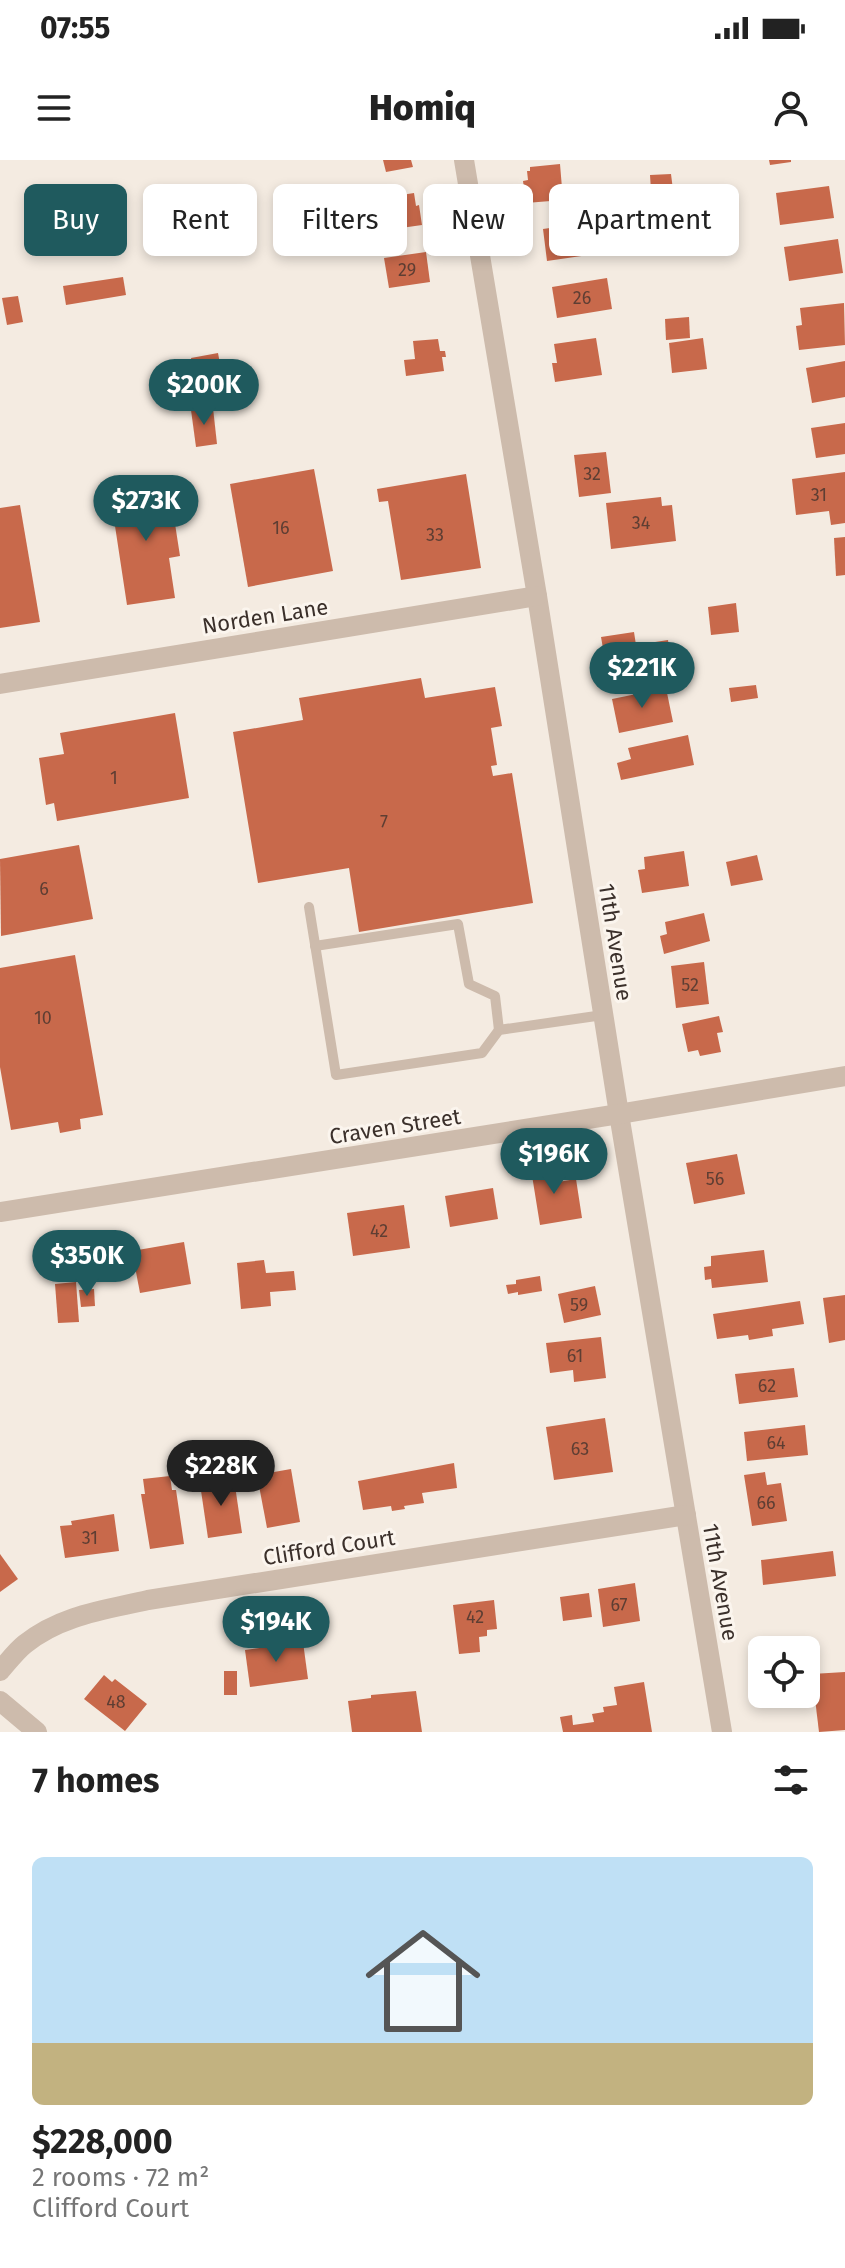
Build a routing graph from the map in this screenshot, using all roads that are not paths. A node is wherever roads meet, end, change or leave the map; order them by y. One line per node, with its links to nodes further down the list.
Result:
1 (464, 160): 2 (street, 11th Avenue)
2 (537, 596): 3 (street, Norden Lane); 6 (street, 11th Avenue)
3 (0, 684)
4 (309, 907): 5 (lane)
5 (315, 946): 7 (lane); 7 (lane)
6 (603, 1015): 7 (lane); 9 (street, 11th Avenue)
7 (499, 1030)
8 (845, 1076): 9 (street, Craven Street)
9 (619, 1114): 10 (street, Craven Street); 11 (street, 11th Avenue)
10 (0, 1212)
11 (686, 1515): 12 (street, Clifford Court); 15 (street, 11th Avenue)
12 (0, 1671)
13 (0, 1701): 14 (street)
14 (37, 1732)
15 (722, 1732)

